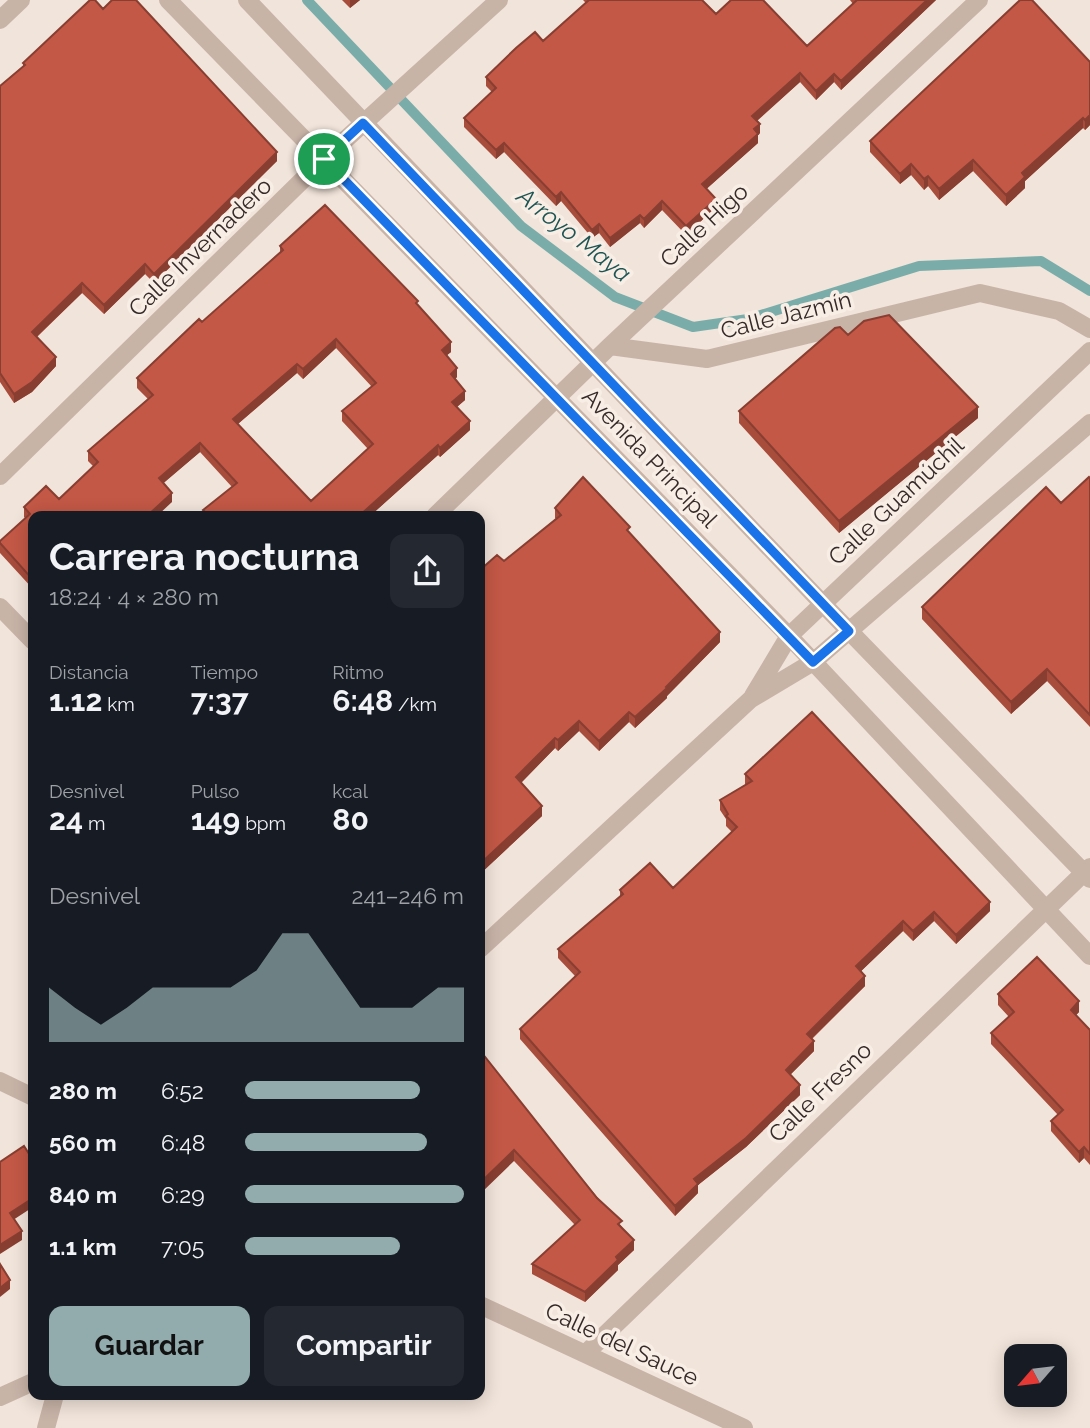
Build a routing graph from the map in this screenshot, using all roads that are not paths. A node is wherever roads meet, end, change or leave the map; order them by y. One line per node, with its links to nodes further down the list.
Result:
1 (21, 0): 6 (street)
2 (168, 0): 8 (street, Avenida Principal)
3 (247, 0): 7 (street, Avenida Principal)
4 (499, 0): 7 (street, Calle Invernadero)
5 (979, 0): 10 (street, Calle Higo)
6 (0, 20)
7 (363, 123): 8 (street, Calle Invernadero); 12 (street, Avenida Principal)
8 (324, 159): 13 (street, Avenida Principal); 15 (street, Calle Invernadero)
9 (1090, 329): 10 (street, Calle Jazmín)
10 (610, 346): 12 (street, Calle Higo)
11 (1090, 351): 17 (street, Calle Guamúchil)
12 (594, 362): 13 (street, Calle Higo); 17 (street, Avenida Principal)
13 (557, 397): 16 (street, Calle Higo); 21 (street, Avenida Principal)
14 (1090, 423): 19 (street, Calle Guamúchil)
15 (0, 476)
16 (440, 511)
17 (822, 603): 19 (street, Avenida Principal); 21 (street, Calle Guamúchil)
18 (0, 607): 20 (street)
19 (849, 631): 22 (street, Calle Guamúchil); 24 (street, Avenida Principal)
20 (28, 635)
21 (789, 636): 22 (street, Avenida Principal); 23 (street, Calle Guamúchil)
22 (813, 662): 23 (street, Calle Guamúchil); 25 (street, Avenida Principal)
23 (751, 699): 26 (street, Calle Guamúchil)
24 (1088, 873): 25 (street, Calle Fresno)
25 (1046, 909): 27 (street, Avenida Principal); 31 (street, Calle Fresno)
26 (485, 944)
27 (1090, 956)
28 (0, 1082): 29 (street)
29 (28, 1095)
30 (485, 1307): 31 (street, Calle del Sauce)
31 (585, 1354): 36 (street, Calle del Sauce)
32 (28, 1384): 33 (street)
33 (0, 1396)
34 (54, 1400): 35 (street)
35 (46, 1428)
36 (744, 1428)

